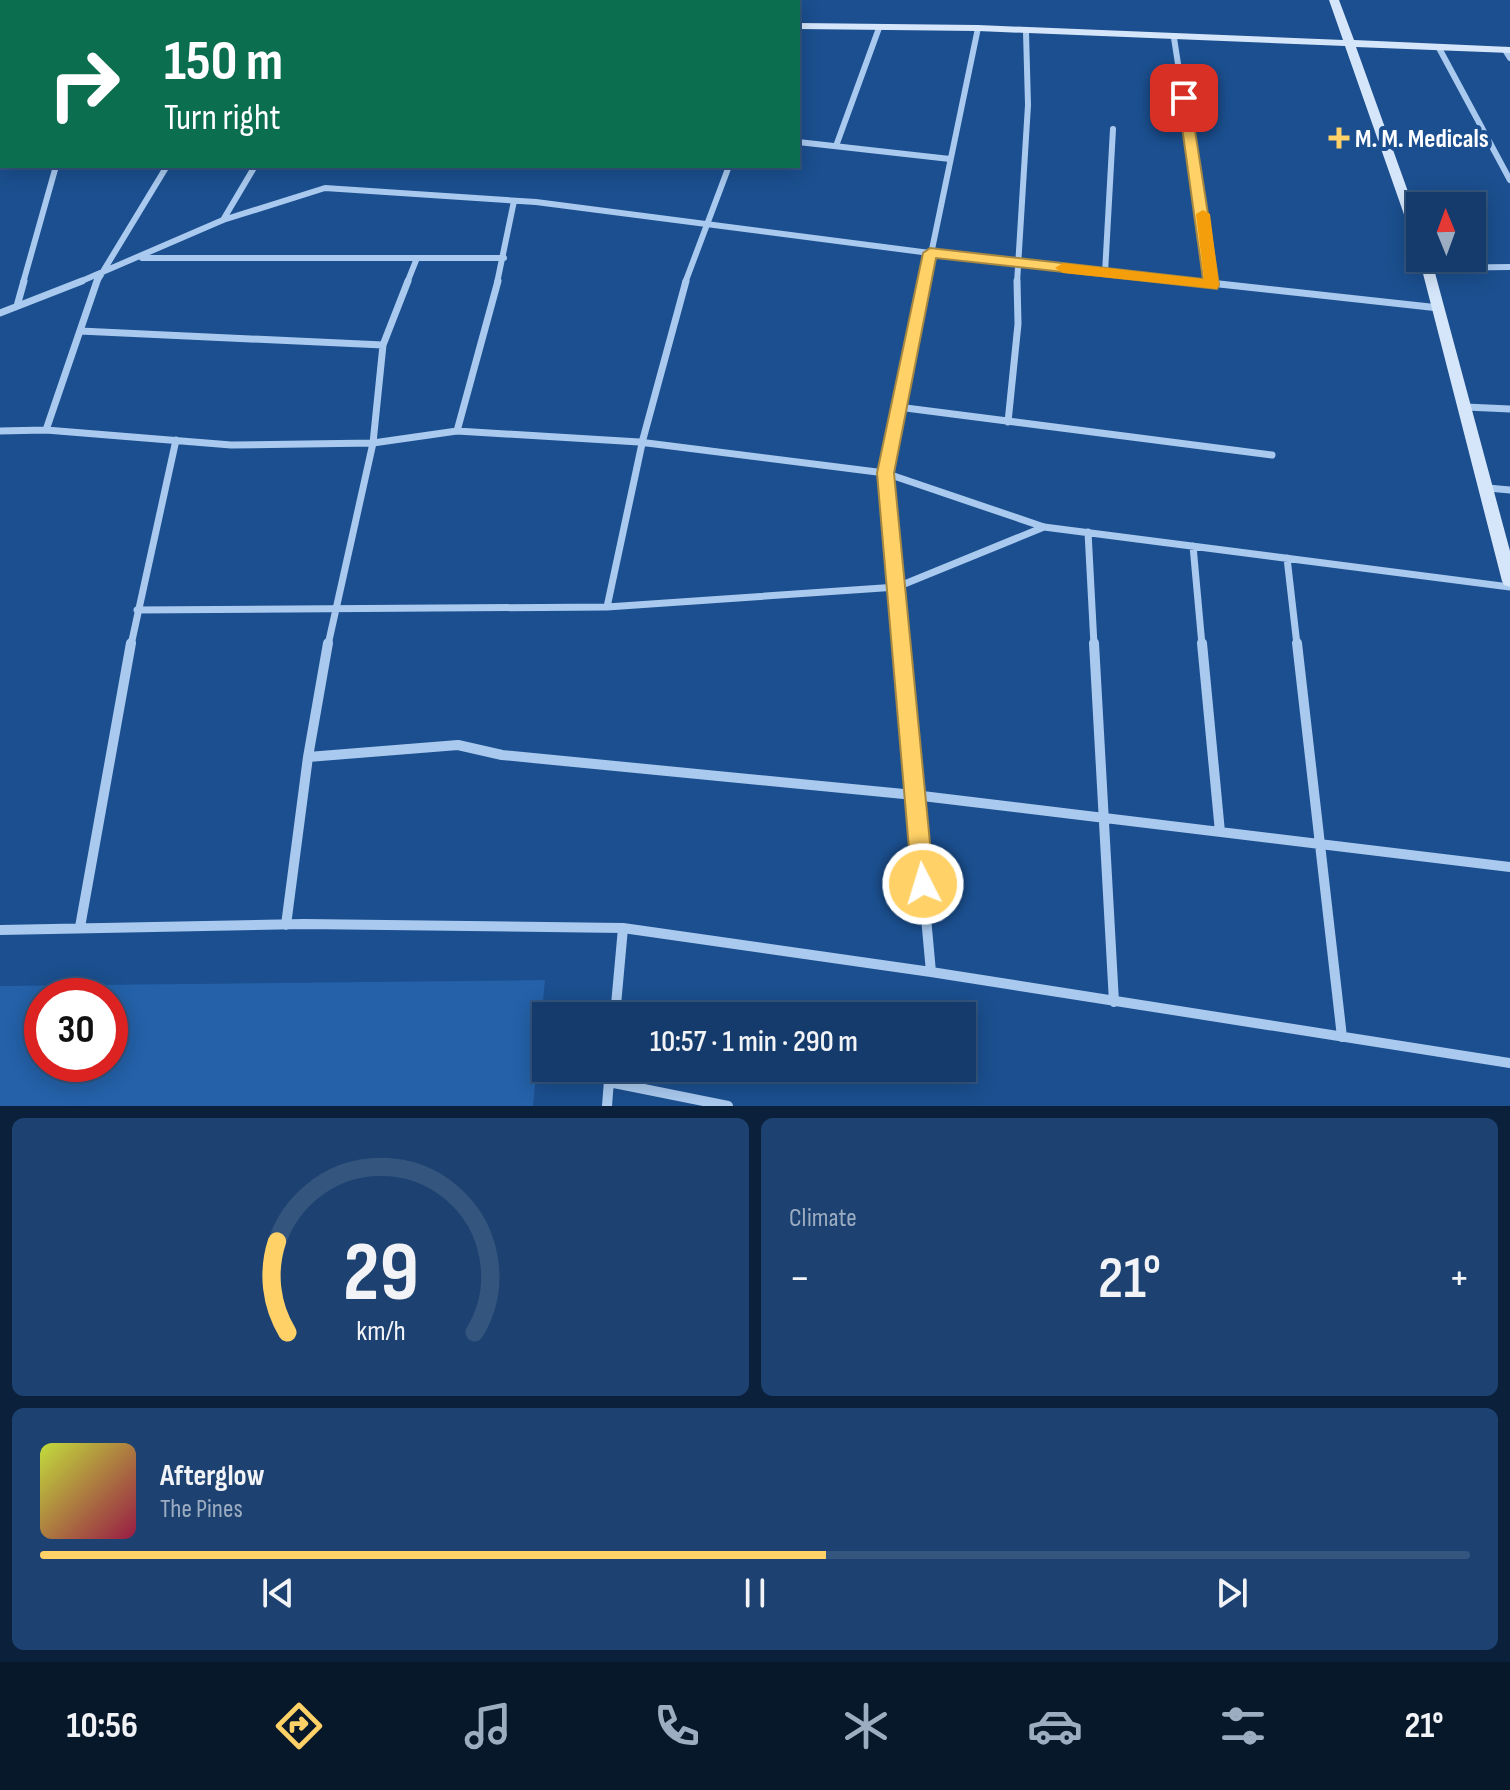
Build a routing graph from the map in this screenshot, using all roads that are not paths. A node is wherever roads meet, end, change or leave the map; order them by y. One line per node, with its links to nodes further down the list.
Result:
1 (1334, 0): 7 (main road)
2 (800, 26): 3 (main road)
3 (879, 28): 4 (main road); 12 (street)
4 (978, 28): 5 (main road); 13 (street)
5 (1026, 32): 6 (main road); 27 (street)
6 (1174, 38): 7 (main road); 33 (street)
7 (1351, 45): 8 (main road); 20 (main road)
8 (1439, 48): 9 (main road); 18 (street)
9 (1508, 52)
10 (1113, 129): 31 (street)
11 (800, 142): 12 (street)
12 (836, 146): 13 (street)
13 (950, 159): 23 (street)
14 (55, 168): 34 (street)
15 (166, 168): 32 (street)
16 (254, 168): 21 (street)
17 (728, 168): 22 (street)
18 (1510, 180)
19 (514, 201): 21 (street); 22 (street); 26 (street)
20 (1406, 203)
21 (223, 220): 24 (street)
22 (704, 224): 23 (street); 47 (street)
23 (930, 253): 27 (street); 39 (street)
24 (138, 258): 25 (street); 32 (street)
25 (417, 258): 26 (street); 38 (street)
26 (504, 258): 44 (street)
27 (1017, 263): 31 (street); 42 (street)
28 (1486, 266): 29 (street)
29 (1510, 267)
30 (1429, 272): 35 (main road)
31 (1105, 273): 33 (street)
32 (99, 275): 34 (street); 37 (street)
33 (1212, 285): 35 (street)
34 (17, 306): 36 (street)
35 (1439, 308): 40 (main road)
36 (0, 313)
37 (80, 331): 38 (street); 43 (street)
38 (383, 345): 48 (street)
39 (898, 407): 42 (street); 50 (street)
40 (1466, 407): 41 (street); 51 (main road)
41 (1510, 409)
42 (1008, 422): 49 (street)
43 (46, 430): 45 (street); 46 (street)
44 (457, 431): 47 (street); 48 (street)
45 (1, 433)
46 (176, 440): 48 (street); 62 (street)
47 (639, 442): 50 (street); 60 (street)
48 (373, 443): 61 (street)
49 (1272, 455)
50 (885, 473): 53 (street); 58 (street)
51 (1488, 488): 52 (street); 57 (main road)
52 (1510, 490)
53 (1044, 527): 54 (street); 58 (street)
54 (1088, 532): 55 (street); 65 (street)
55 (1193, 546): 56 (street); 66 (street)
56 (1287, 558): 59 (street); 67 (street)
57 (1510, 581)
58 (897, 587): 60 (street); 64 (street)
59 (1510, 587)
60 (607, 607): 61 (street)
61 (334, 608): 62 (street); 63 (street)
62 (137, 610): 70 (street)
63 (308, 757): 64 (street); 69 (street)
64 (914, 795): 65 (street); 73 (street)
65 (1102, 818): 66 (street); 75 (street)
66 (1220, 832): 67 (street)
67 (1319, 844): 68 (street); 76 (street)
68 (1510, 867)
69 (286, 925): 70 (street); 71 (street)
70 (80, 927): 72 (street)
71 (623, 928): 73 (street); 74 (street)
72 (0, 930)
73 (931, 972): 75 (street)
74 (616, 1002)
75 (1114, 1002): 76 (street)
76 (1342, 1037): 77 (street)
77 (1510, 1063)
78 (609, 1082): 79 (street); 80 (street)
79 (607, 1106)
80 (728, 1106)

